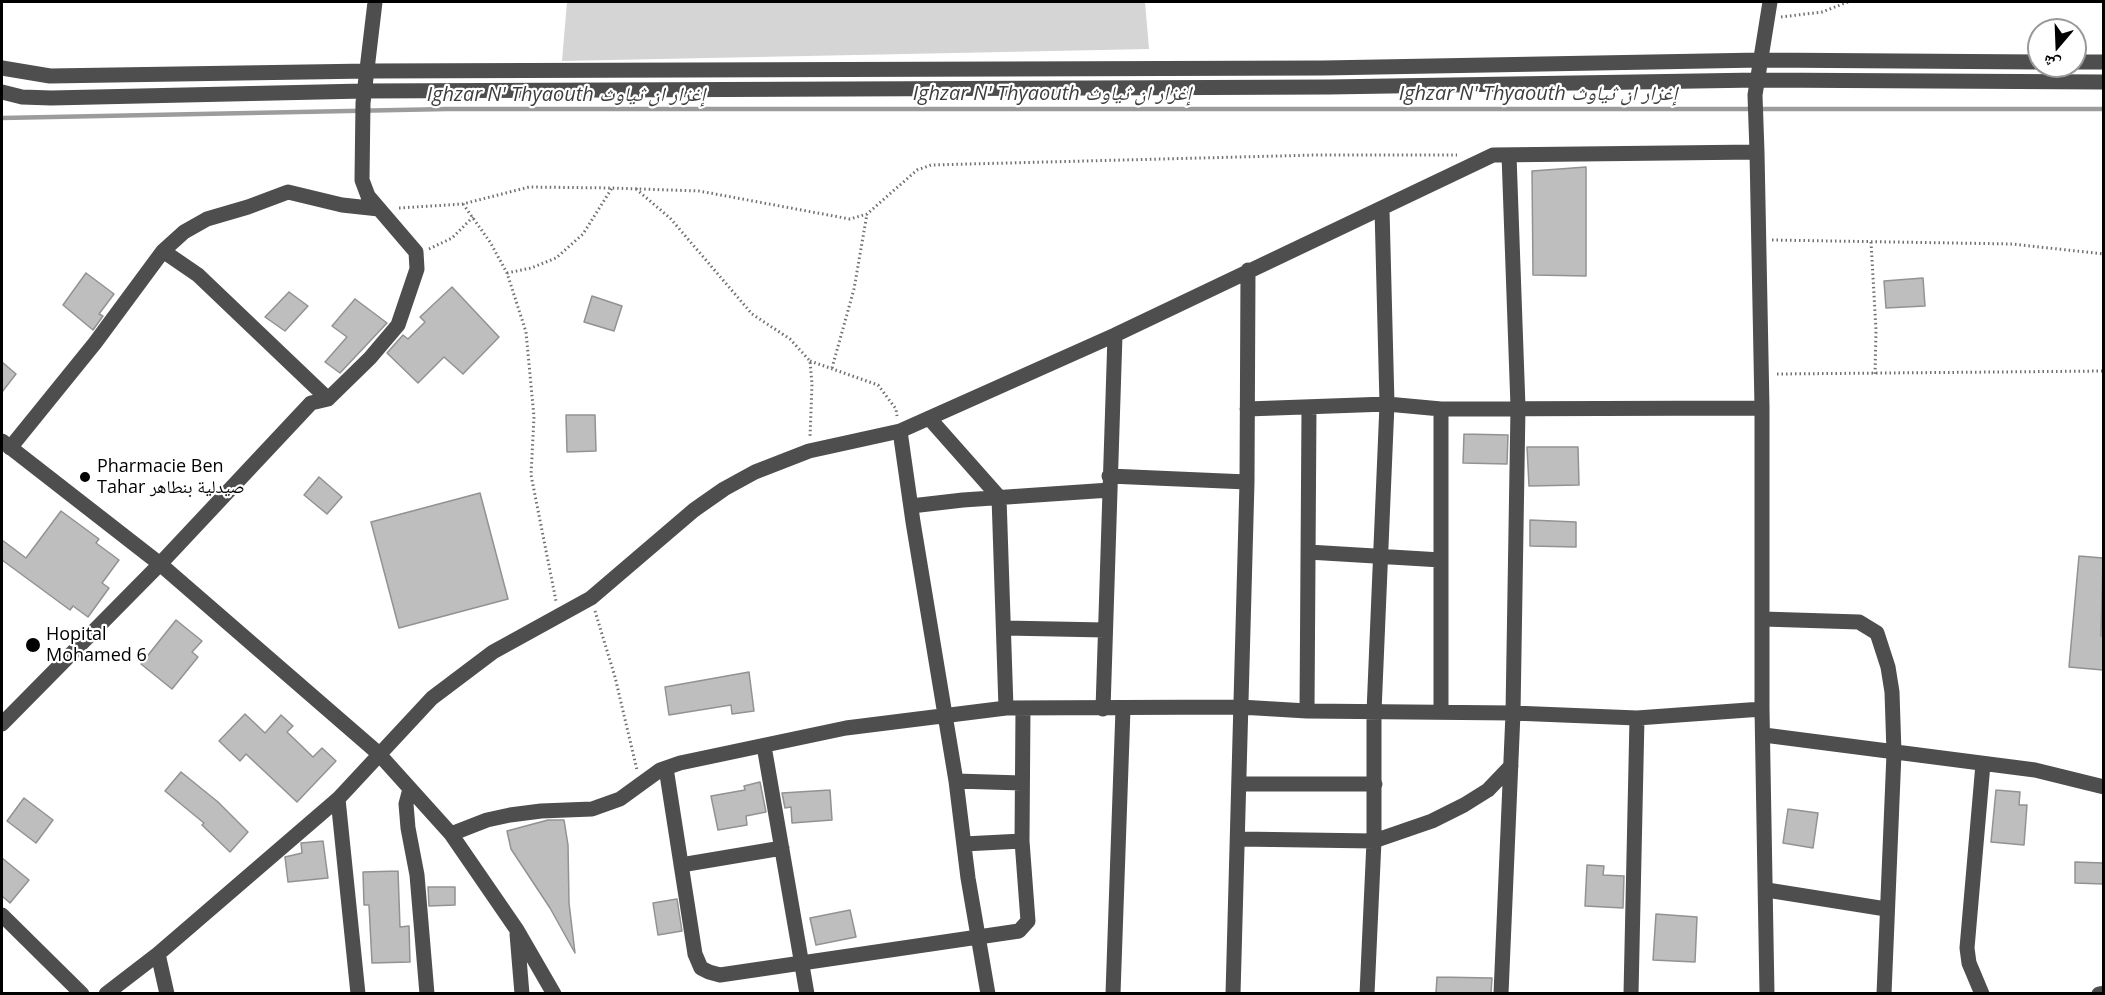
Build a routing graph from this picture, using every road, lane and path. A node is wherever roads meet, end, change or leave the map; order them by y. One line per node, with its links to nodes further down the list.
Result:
1 (375, 2): 10 (street)
2 (1770, 2): 4 (street)
3 (1848, 2): 4 (path)
4 (1767, 19): 5 (street)
5 (1761, 60): 6 (street); 10 (street); 12 (street)
6 (2027, 62)
7 (2087, 62): 8 (street)
8 (2103, 62)
9 (2, 68): 10 (street)
10 (369, 71): 14 (street)
11 (2103, 82): 12 (street)
12 (1756, 87): 14 (street); 15 (street)
13 (2, 92): 14 (street)
14 (364, 97): 21 (street)
15 (1756, 152): 17 (street); 25 (street)
16 (1457, 155): 23 (path)
17 (1509, 155): 22 (street); 40 (street)
18 (612, 188): 19 (path); 20 (path); 31 (path)
19 (636, 189): 23 (path); 33 (path)
20 (464, 204): 21 (path); 24 (path)
21 (379, 209): 27 (street); 28 (street)
22 (1382, 209): 30 (street); 39 (street)
23 (867, 214): 34 (path)
24 (473, 218): 28 (path); 31 (path)
25 (1759, 240): 26 (path); 37 (street)
26 (1871, 242): 29 (path); 36 (path)
27 (163, 251): 38 (street); 47 (street)
28 (416, 252): 38 (street)
29 (2103, 254)
30 (1248, 270): 32 (street); 44 (street)
31 (507, 273): 58 (path)
32 (1115, 335): 45 (street); 50 (street)
33 (810, 361): 34 (path); 48 (path)
34 (832, 368): 46 (path)
35 (2103, 371): 36 (path)
36 (1875, 374): 37 (path)
37 (1761, 381): 42 (street)
38 (328, 399): 56 (street)
39 (1387, 404): 41 (street); 43 (street); 54 (street)
40 (1518, 407): 42 (street); 43 (street); 71 (street)
41 (1309, 408): 44 (street); 53 (street)
42 (1762, 408): 59 (street)
43 (1441, 409): 55 (street)
44 (1247, 410): 49 (street)
45 (929, 418): 46 (street); 51 (street)
46 (900, 431): 48 (street); 52 (street)
47 (6, 445): 56 (street)
48 (809, 451): 57 (street)
49 (1246, 482): 50 (street); 62 (street)
50 (1110, 483): 51 (street); 61 (street)
51 (999, 497): 52 (street); 60 (street)
52 (911, 506): 72 (street)
53 (1308, 552): 54 (street); 68 (street)
54 (1381, 556): 55 (street); 70 (street)
55 (1441, 560): 69 (street)
56 (160, 564): 74 (street); 77 (street)
57 (591, 598): 58 (street); 84 (path)
58 (560, 618): 77 (street)
59 (1763, 619): 67 (street); 78 (street)
60 (1005, 628): 61 (street); 63 (street)
61 (1105, 630): 65 (street)
62 (1240, 707): 66 (street); 68 (street); 85 (street)
63 (1006, 708): 64 (street); 72 (street)
64 (1023, 708): 65 (street); 83 (street)
65 (1103, 709): 66 (street)
66 (1123, 709): 113 (street)
67 (1762, 709): 73 (street); 75 (street)
68 (1307, 711): 70 (street)
69 (1441, 711): 70 (street); 71 (street)
70 (1374, 712): 86 (street)
71 (1513, 713): 73 (street); 80 (street)
72 (945, 715): 76 (street); 82 (street)
73 (1637, 718): 117 (street)
74 (2, 724)
75 (1764, 735): 78 (street); 97 (street)
76 (764, 746): 81 (street); 95 (street)
77 (378, 753): 88 (street); 89 (street)
78 (1894, 753): 79 (street); 98 (street)
79 (1983, 764): 87 (street); 120 (street)
80 (1511, 766): 93 (street); 116 (street)
81 (666, 768): 84 (street); 96 (street)
82 (956, 781): 83 (street); 94 (street)
83 (1022, 783): 92 (street)
84 (641, 784): 90 (street)
85 (1239, 784): 86 (street); 91 (street)
86 (1375, 784): 93 (street)
87 (2103, 787)
88 (410, 789): 90 (street); 108 (street)
89 (338, 799): 102 (street); 107 (street)
90 (451, 834): 100 (street)
91 (1239, 839): 93 (street); 114 (street)
92 (1022, 841): 94 (street); 101 (street)
93 (1374, 841): 115 (street)
94 (964, 844): 101 (street)
95 (782, 848): 96 (street); 103 (street)
96 (681, 865): 103 (street)
97 (1767, 890): 98 (street); 118 (street)
98 (1886, 909): 119 (street)
99 (2, 915): 104 (street)
100 (517, 930): 109 (street); 110 (street)
101 (977, 938): 103 (street); 112 (street)
102 (158, 954): 105 (street); 106 (street)
103 (801, 962): 111 (street)
104 (82, 993)
105 (106, 993)
106 (167, 993)
107 (358, 993)
108 (427, 993)
109 (522, 993)
110 (554, 993)
111 (807, 993)
112 (988, 993)
113 (1113, 993)
114 (1233, 993)
115 (1367, 993)
116 (1501, 993)
117 (1631, 993)
118 (1767, 993)
119 (1884, 993)
120 (1982, 993)

